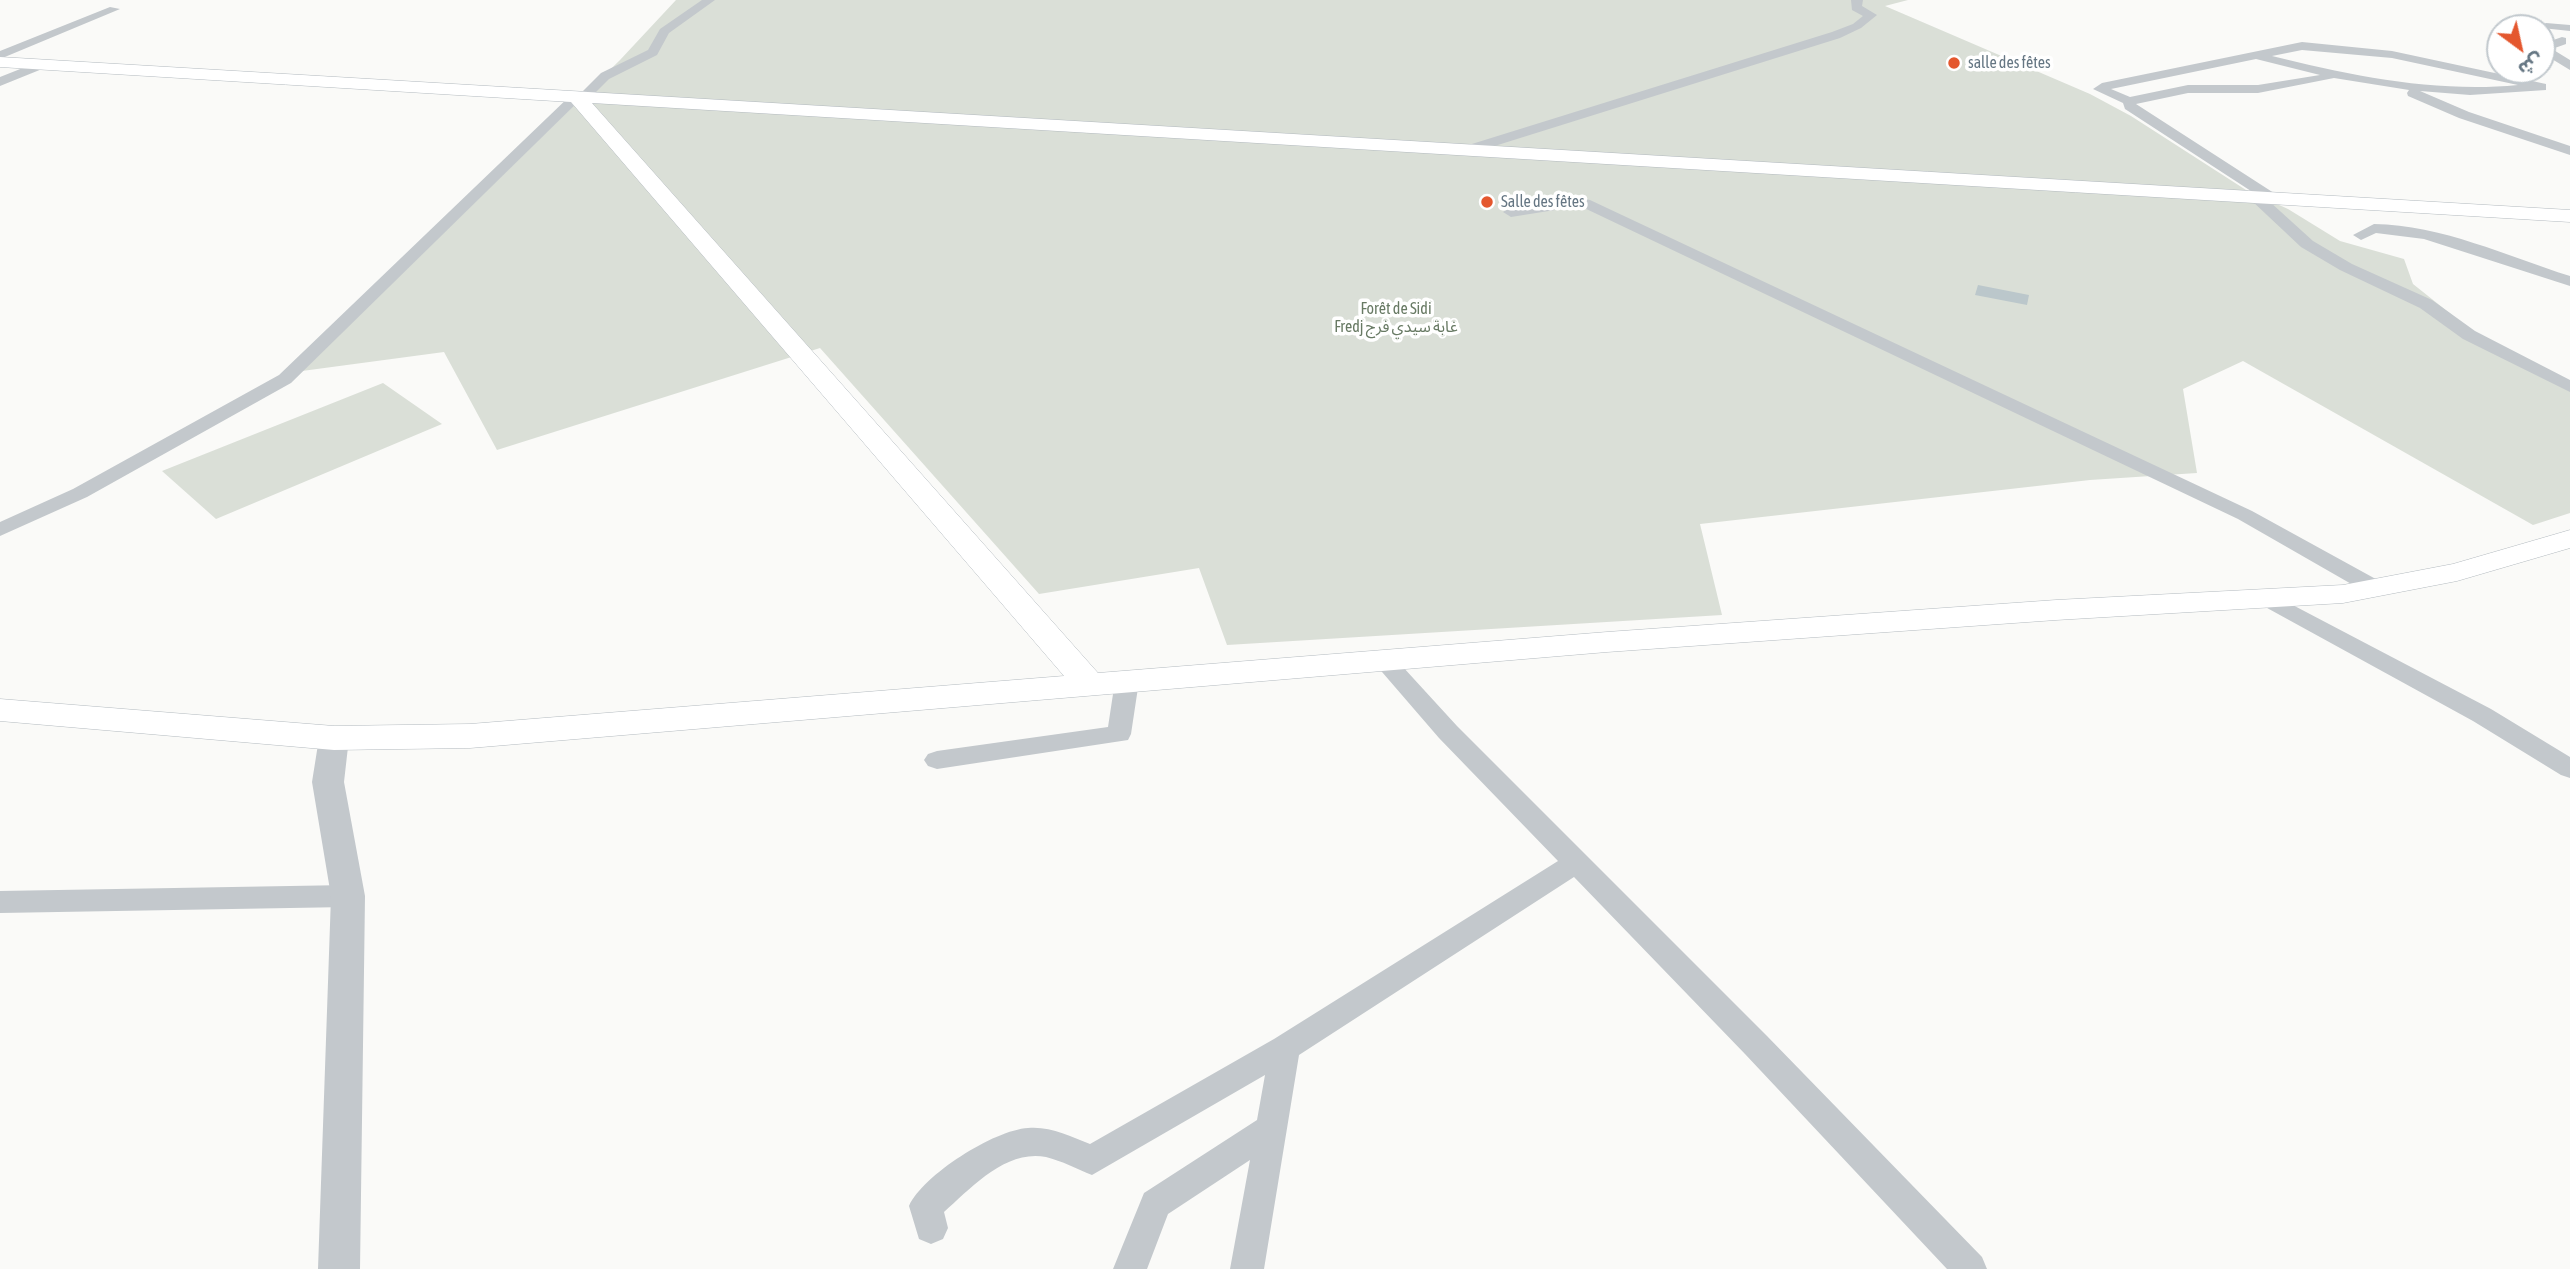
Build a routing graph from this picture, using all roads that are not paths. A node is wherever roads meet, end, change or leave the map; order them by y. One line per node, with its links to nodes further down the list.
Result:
1 (709, 0): 14 (street)
2 (1853, 4): 16 (street)
3 (114, 9): 5 (street)
4 (2566, 42): 10 (street)
5 (0, 55)
6 (2255, 55): 9 (street); 11 (street); 15 (street)
7 (0, 62): 8 (main road)
8 (43, 64): 12 (street); 14 (main road)
9 (2387, 64): 11 (street); 13 (street); 13 (street)
10 (2570, 66)
11 (2342, 76): 15 (street)
12 (0, 82)
13 (2407, 84): 17 (street)
14 (581, 95): 16 (main road); 24 (street); 30 (main road)
15 (2129, 101): 18 (street)
16 (1464, 151): 18 (main road)
17 (2570, 151)
18 (2264, 197): 20 (main road); 23 (street)
19 (1511, 212): 26 (street)
20 (2570, 216)
21 (2361, 235): 22 (street)
22 (2570, 281)
23 (2570, 387)
24 (0, 530)
25 (2570, 539): 26 (main road)
26 (2375, 587): 27 (main road)
27 (2266, 598): 28 (main road); 34 (street)
28 (1384, 660): 29 (main road); 35 (street)
29 (1127, 681): 30 (main road); 33 (street)
30 (1089, 684): 32 (main road)
31 (0, 710): 32 (main road)
32 (334, 738): 36 (street)
33 (937, 760)
34 (2570, 769)
35 (1576, 863): 38 (street); 44 (street)
36 (348, 896): 37 (street); 41 (street)
37 (0, 902)
38 (1285, 1048): 39 (street); 40 (street)
39 (1271, 1128): 42 (street); 43 (street)
40 (931, 1228)
41 (339, 1269)
42 (1130, 1269)
43 (1247, 1269)
44 (1970, 1269)

